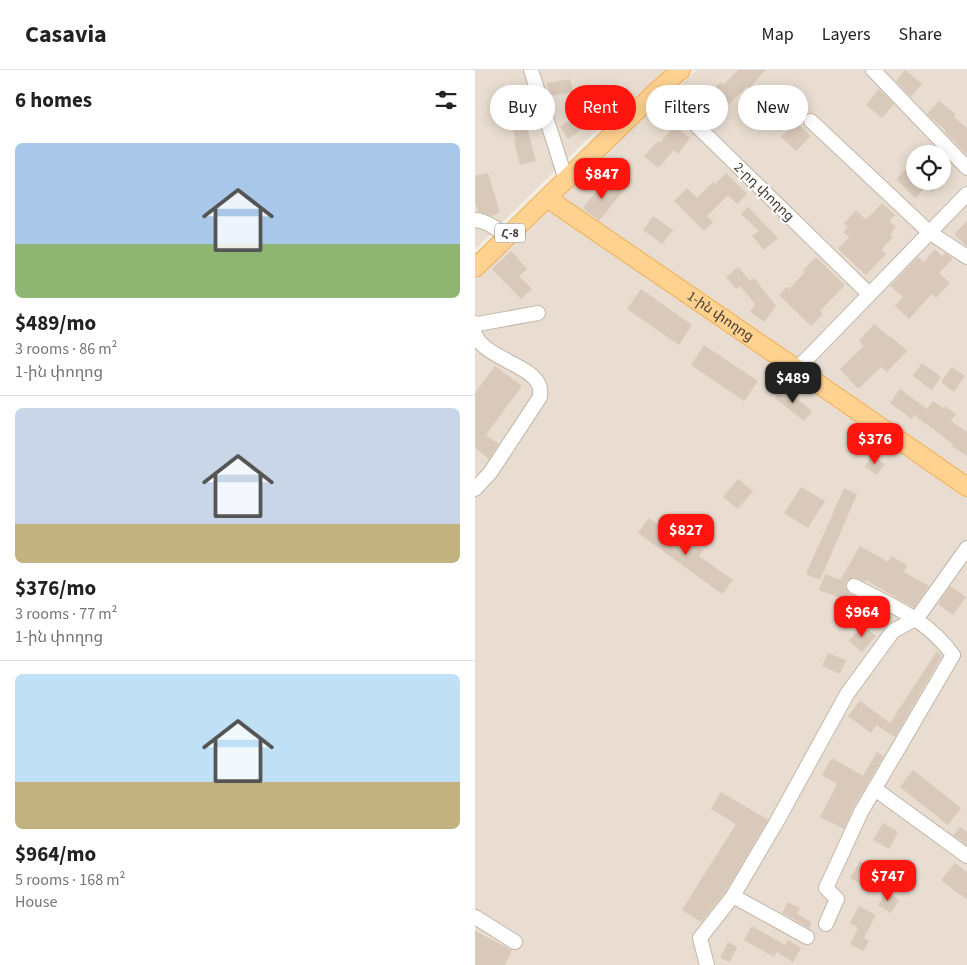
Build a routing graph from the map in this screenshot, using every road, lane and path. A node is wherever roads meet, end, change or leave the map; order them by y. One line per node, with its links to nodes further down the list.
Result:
1 (531, 70): 9 (street)
2 (681, 70): 4 (main road, Հ-8)
3 (873, 70): 8 (street)
4 (664, 85)
5 (646, 102): 9 (main road, Հ-8)
6 (811, 121): 13 (street)
7 (701, 130): 17 (street, 2-րդ փողոց)
8 (967, 168)
9 (565, 180): 11 (main road, Հ-8)
10 (967, 194): 13 (street)
11 (547, 198): 14 (main road, Հ-8); 21 (main road, 1-ին փողոց)
12 (475, 220): 14 (street)
13 (929, 232): 15 (street); 17 (street)
14 (507, 236): 16 (main road, Հ-8)
15 (967, 257)
16 (475, 268)
17 (869, 294): 21 (street)
18 (538, 314): 19 (street)
19 (475, 323)
20 (477, 344): 23 (street)
21 (797, 369): 22 (main road, 1-ին փողոց)
22 (967, 487)
23 (475, 489)
24 (967, 548): 26 (street)
25 (854, 586): 26 (street)
26 (917, 618): 27 (street); 29 (street)
27 (875, 789): 28 (street); 31 (street)
28 (967, 856)
29 (733, 896): 32 (street); 34 (street)
30 (475, 918): 33 (street)
31 (826, 924)
32 (807, 937)
33 (515, 942)
34 (707, 965)

